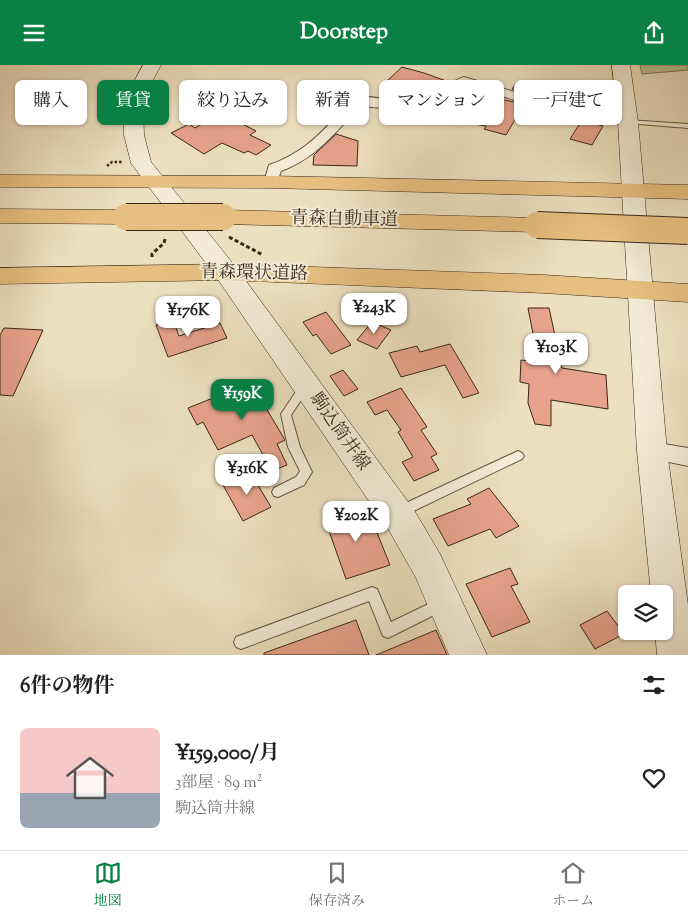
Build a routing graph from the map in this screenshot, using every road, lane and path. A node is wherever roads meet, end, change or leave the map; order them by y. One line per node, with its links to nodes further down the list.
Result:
1 (152, 65): 6 (main road, 駒込筒井線)
2 (621, 70): 3 (main road)
3 (628, 122): 4 (lane); 7 (street); 8 (main road)
4 (688, 126)
5 (0, 181): 6 (highway)
6 (153, 181): 7 (highway); 12 (main road, 駒込筒井線)
7 (271, 182): 8 (highway)
8 (633, 190): 9 (highway); 14 (main road)
9 (688, 193)
10 (0, 216): 11 (highway, 青森自動車道, bridge)
11 (688, 231)
12 (226, 272): 13 (highway, 青森環状道路); 14 (highway, 青森環状道路); 16 (main road, 駒込筒井線)
13 (0, 276)
14 (638, 289): 15 (highway, 青森環状道路); 17 (main road)
15 (688, 293)
16 (306, 385): 20 (lane); 21 (main road, 駒込筒井線)
17 (652, 451): 19 (street); 25 (main road)
18 (518, 456): 21 (lane)
19 (688, 457)
20 (278, 492)
21 (396, 513): 22 (main road, 駒込筒井線)
22 (444, 602): 23 (lane); 24 (main road, 駒込筒井線)
23 (241, 642)
24 (468, 655)
25 (676, 655)

